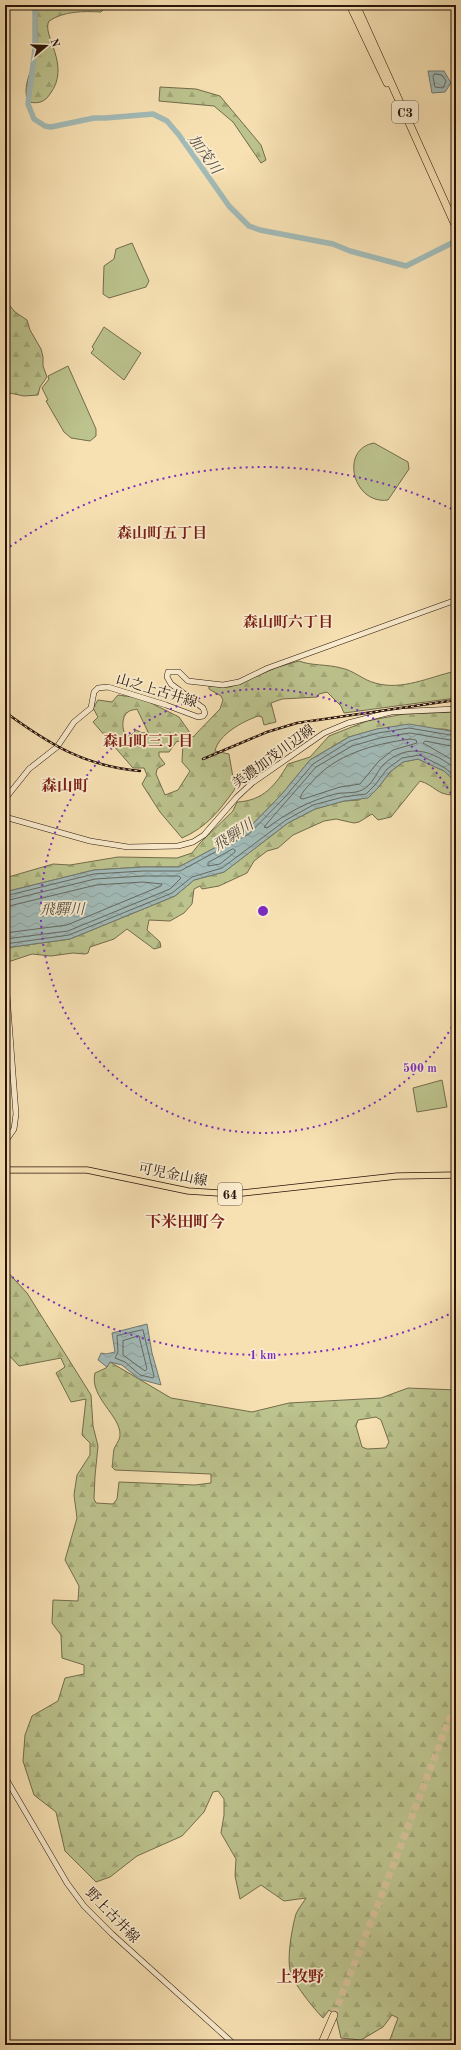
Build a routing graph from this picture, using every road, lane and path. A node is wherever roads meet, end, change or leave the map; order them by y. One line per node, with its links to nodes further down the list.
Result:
1 (350, 5): 3 (highway, C3)
2 (356, 5): 3 (highway, C3)
3 (455, 223)
4 (456, 600): 6 (main road, 山之上古井線)
5 (456, 709): 7 (main road, 美濃加茂川辺線)
6 (5, 799)
7 (5, 817)
8 (5, 969): 9 (main road)
9 (5, 1142)
10 (5, 1170): 11 (main road, 可児金山線 / 64)
11 (456, 1175)
12 (5, 1777): 14 (main road, 野上古井線)
13 (334, 2015): 15 (highway)
14 (235, 2045)
15 (321, 2045)

